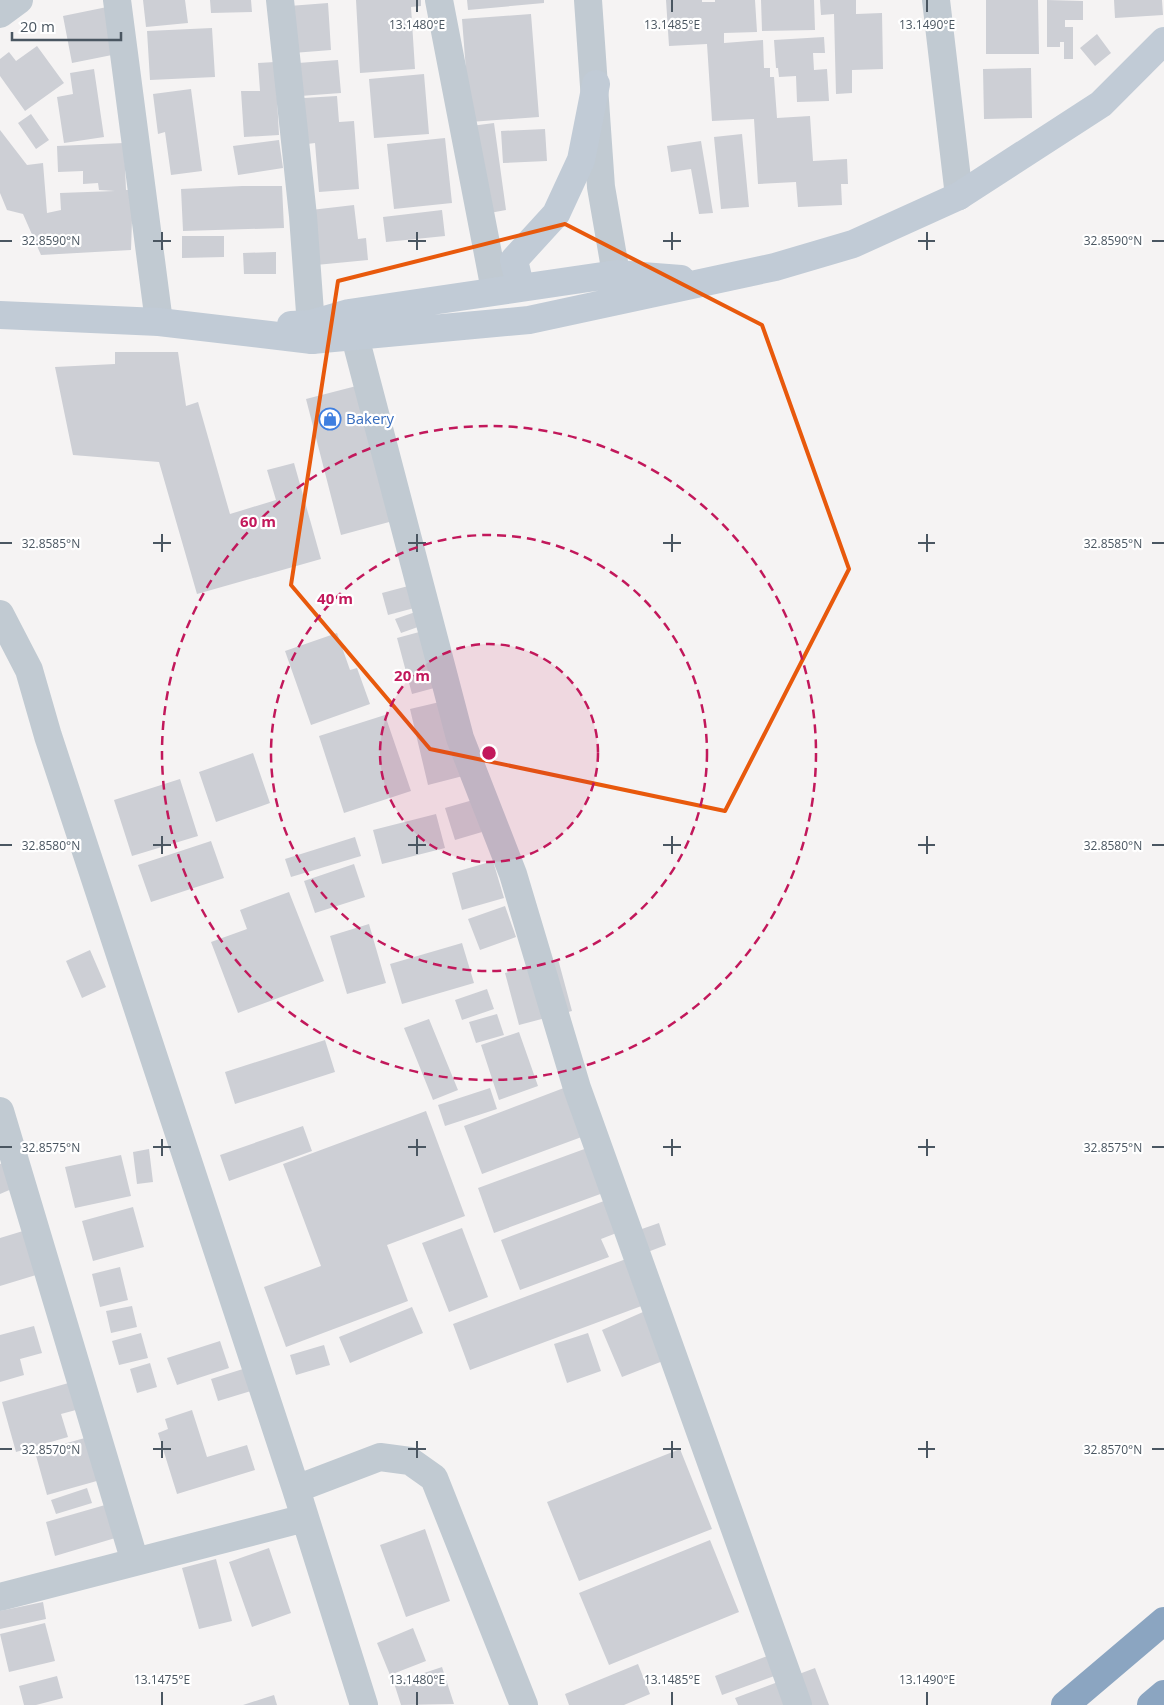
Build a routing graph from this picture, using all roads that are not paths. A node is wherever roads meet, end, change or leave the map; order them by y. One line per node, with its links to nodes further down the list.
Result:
1 (19, 0): 7 (street)
2 (117, 0): 16 (street)
3 (280, 0): 18 (street)
4 (440, 0): 13 (street)
5 (588, 0): 9 (street)
6 (936, 0): 10 (street)
7 (0, 14)
8 (1164, 41): 10 (street)
9 (596, 84): 11 (street); 13 (street)
10 (959, 196): 12 (street)
11 (616, 274): 12 (street); 13 (street); 14 (street)
12 (710, 282): 14 (street)
13 (507, 288): 17 (street)
14 (616, 302): 17 (street)
15 (0, 315): 16 (street)
16 (159, 322): 18 (street)
17 (352, 324): 18 (street); 29 (street)
18 (312, 332)
19 (0, 614): 21 (street)
20 (0, 1111): 23 (street)
21 (296, 1489): 22 (street); 28 (street)
22 (305, 1518): 23 (street); 27 (street)
23 (135, 1562): 24 (street)
24 (1, 1594)
25 (1164, 1621): 30 (highway)
26 (1164, 1694): 31 (highway)
27 (364, 1705)
28 (524, 1705)
29 (798, 1705)
30 (1065, 1705)
31 (1151, 1705)

